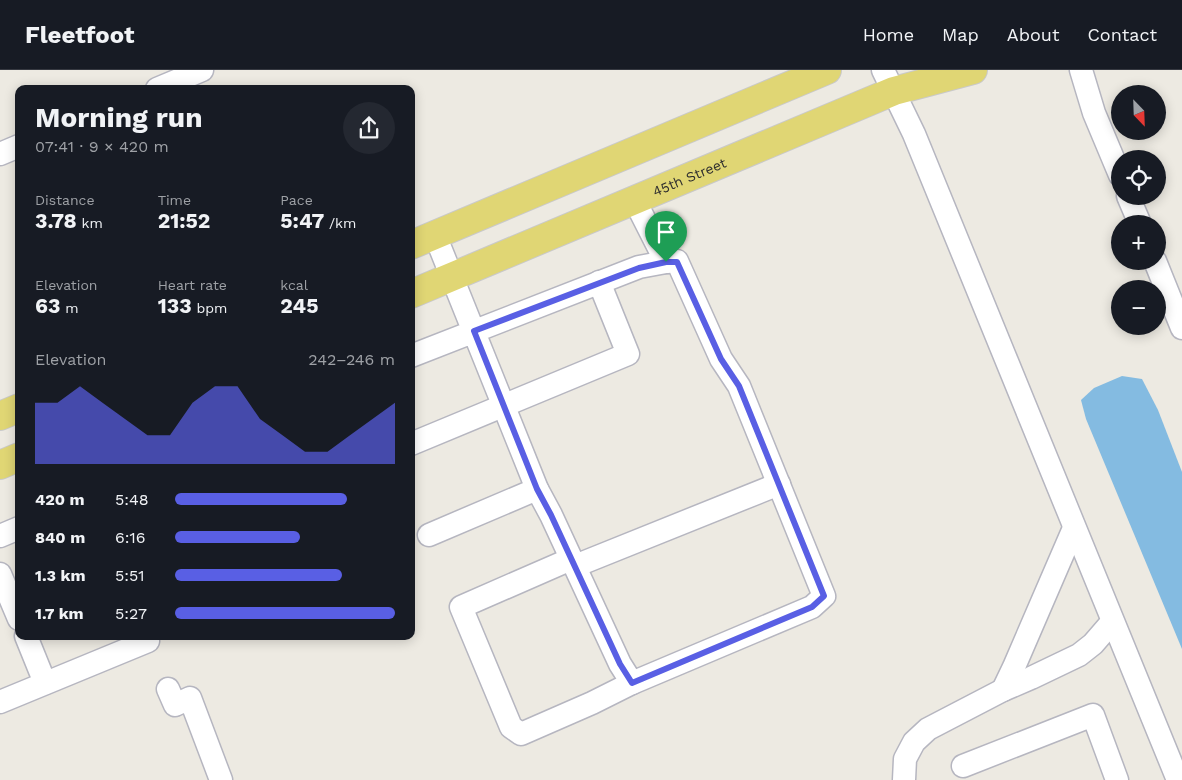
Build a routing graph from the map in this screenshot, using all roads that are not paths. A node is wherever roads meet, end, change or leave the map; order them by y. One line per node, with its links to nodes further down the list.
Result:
1 (202, 70): 6 (street)
2 (828, 70): 11 (main road)
3 (973, 70): 5 (main road, 45th Street)
4 (1082, 70): 9 (street)
5 (888, 81): 10 (main road, 45th Street); 28 (street)
6 (166, 85)
7 (15, 148): 8 (street)
8 (0, 154)
9 (1111, 154)
10 (635, 201): 12 (street); 14 (main road, 45th Street)
11 (423, 240): 14 (street)
12 (666, 262): 15 (street); 26 (street)
13 (1159, 270): 17 (street)
14 (452, 277): 16 (main road, 45th Street); 18 (street)
15 (598, 282): 18 (street); 20 (street)
16 (415, 292)
17 (1182, 328)
18 (474, 331): 19 (street); 20 (street)
19 (415, 354)
20 (503, 405): 23 (street); 27 (street)
21 (15, 410): 22 (main road)
22 (0, 416)
23 (415, 442)
24 (15, 459): 25 (main road)
25 (0, 465)
26 (779, 484): 32 (street); 38 (street)
27 (537, 489): 30 (street); 32 (street)
28 (1074, 528): 35 (street); 41 (street)
29 (15, 530): 31 (street)
30 (429, 535)
31 (0, 536)
32 (573, 563): 38 (street); 38 (street)
33 (0, 574): 34 (street)
34 (15, 610)
35 (1112, 622): 41 (street); 47 (street)
36 (28, 640): 39 (street)
37 (148, 640): 39 (street)
38 (632, 683)
39 (45, 684): 42 (street)
40 (168, 689): 44 (street)
41 (1003, 690): 45 (street)
42 (0, 702)
43 (963, 766): 46 (street)
44 (221, 780)
45 (904, 780)
46 (1117, 780)
47 (1178, 780)

